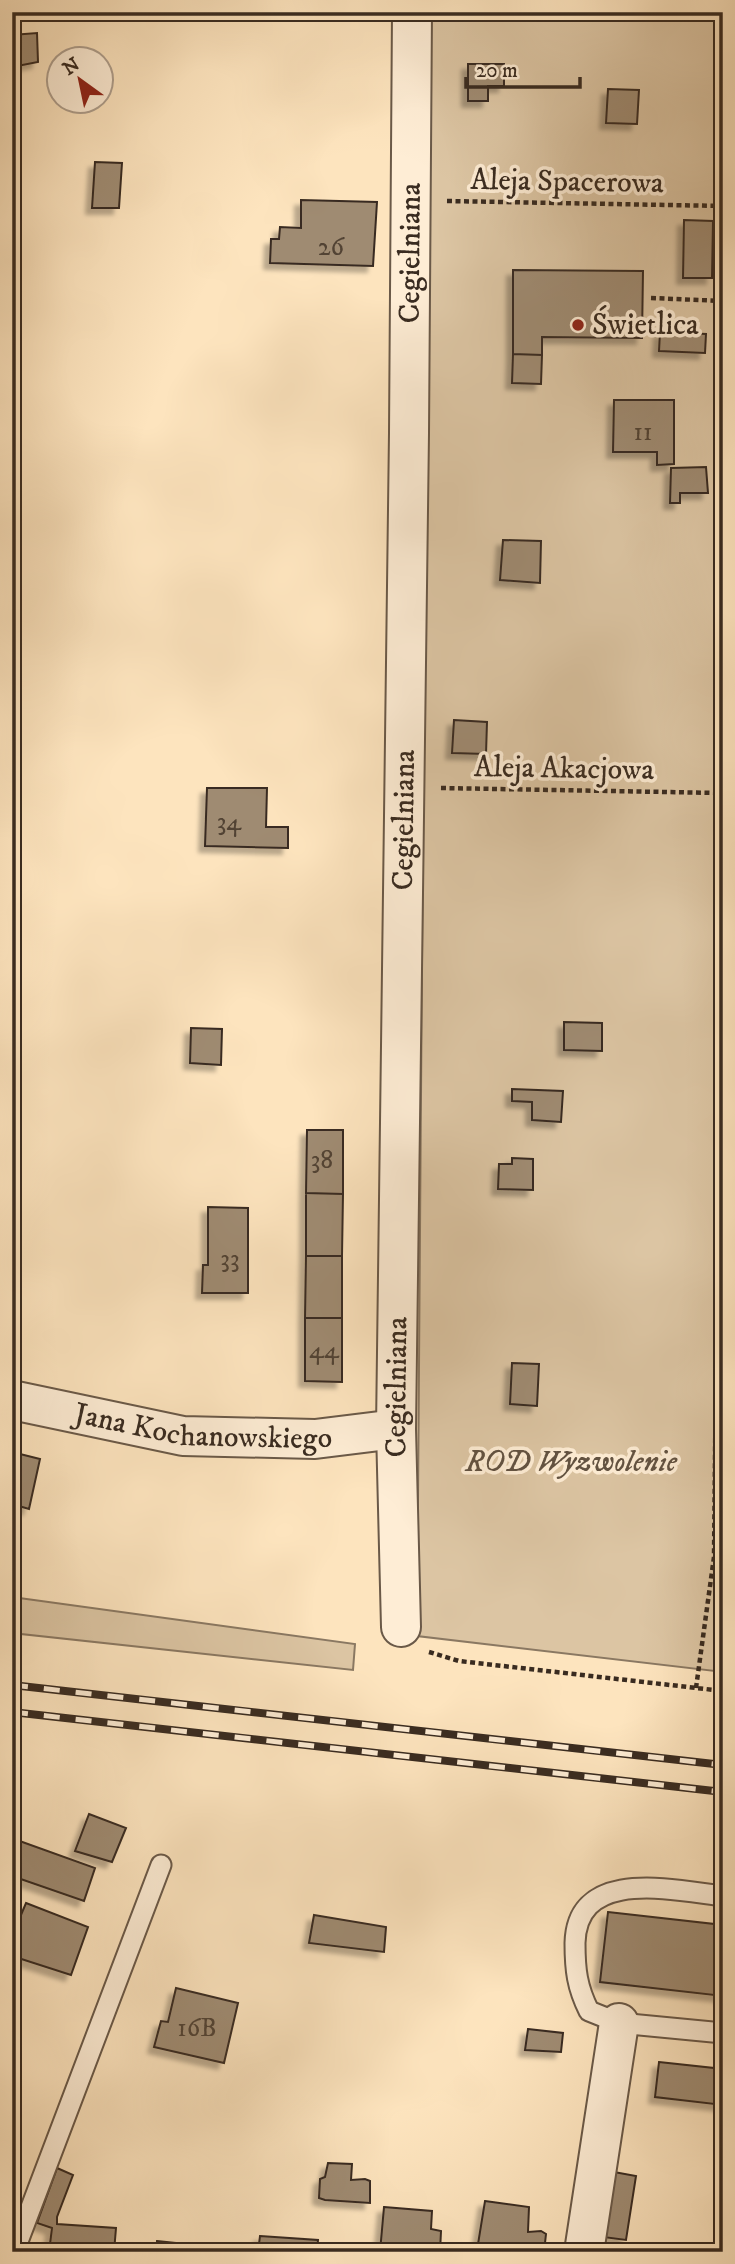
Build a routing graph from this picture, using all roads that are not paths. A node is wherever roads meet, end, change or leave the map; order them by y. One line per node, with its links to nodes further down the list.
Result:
1 (412, 12): 3 (street, Cegielniana)
2 (12, 1400): 3 (street, Jana Kochanowskiego)
3 (396, 1429): 4 (street, Cegielniana)
4 (401, 1627)
5 (161, 1865): 9 (lane)
6 (723, 1896): 7 (lane)
7 (619, 2023): 8 (lane); 10 (street)
8 (723, 2033)
9 (14, 2252)
10 (584, 2252)

